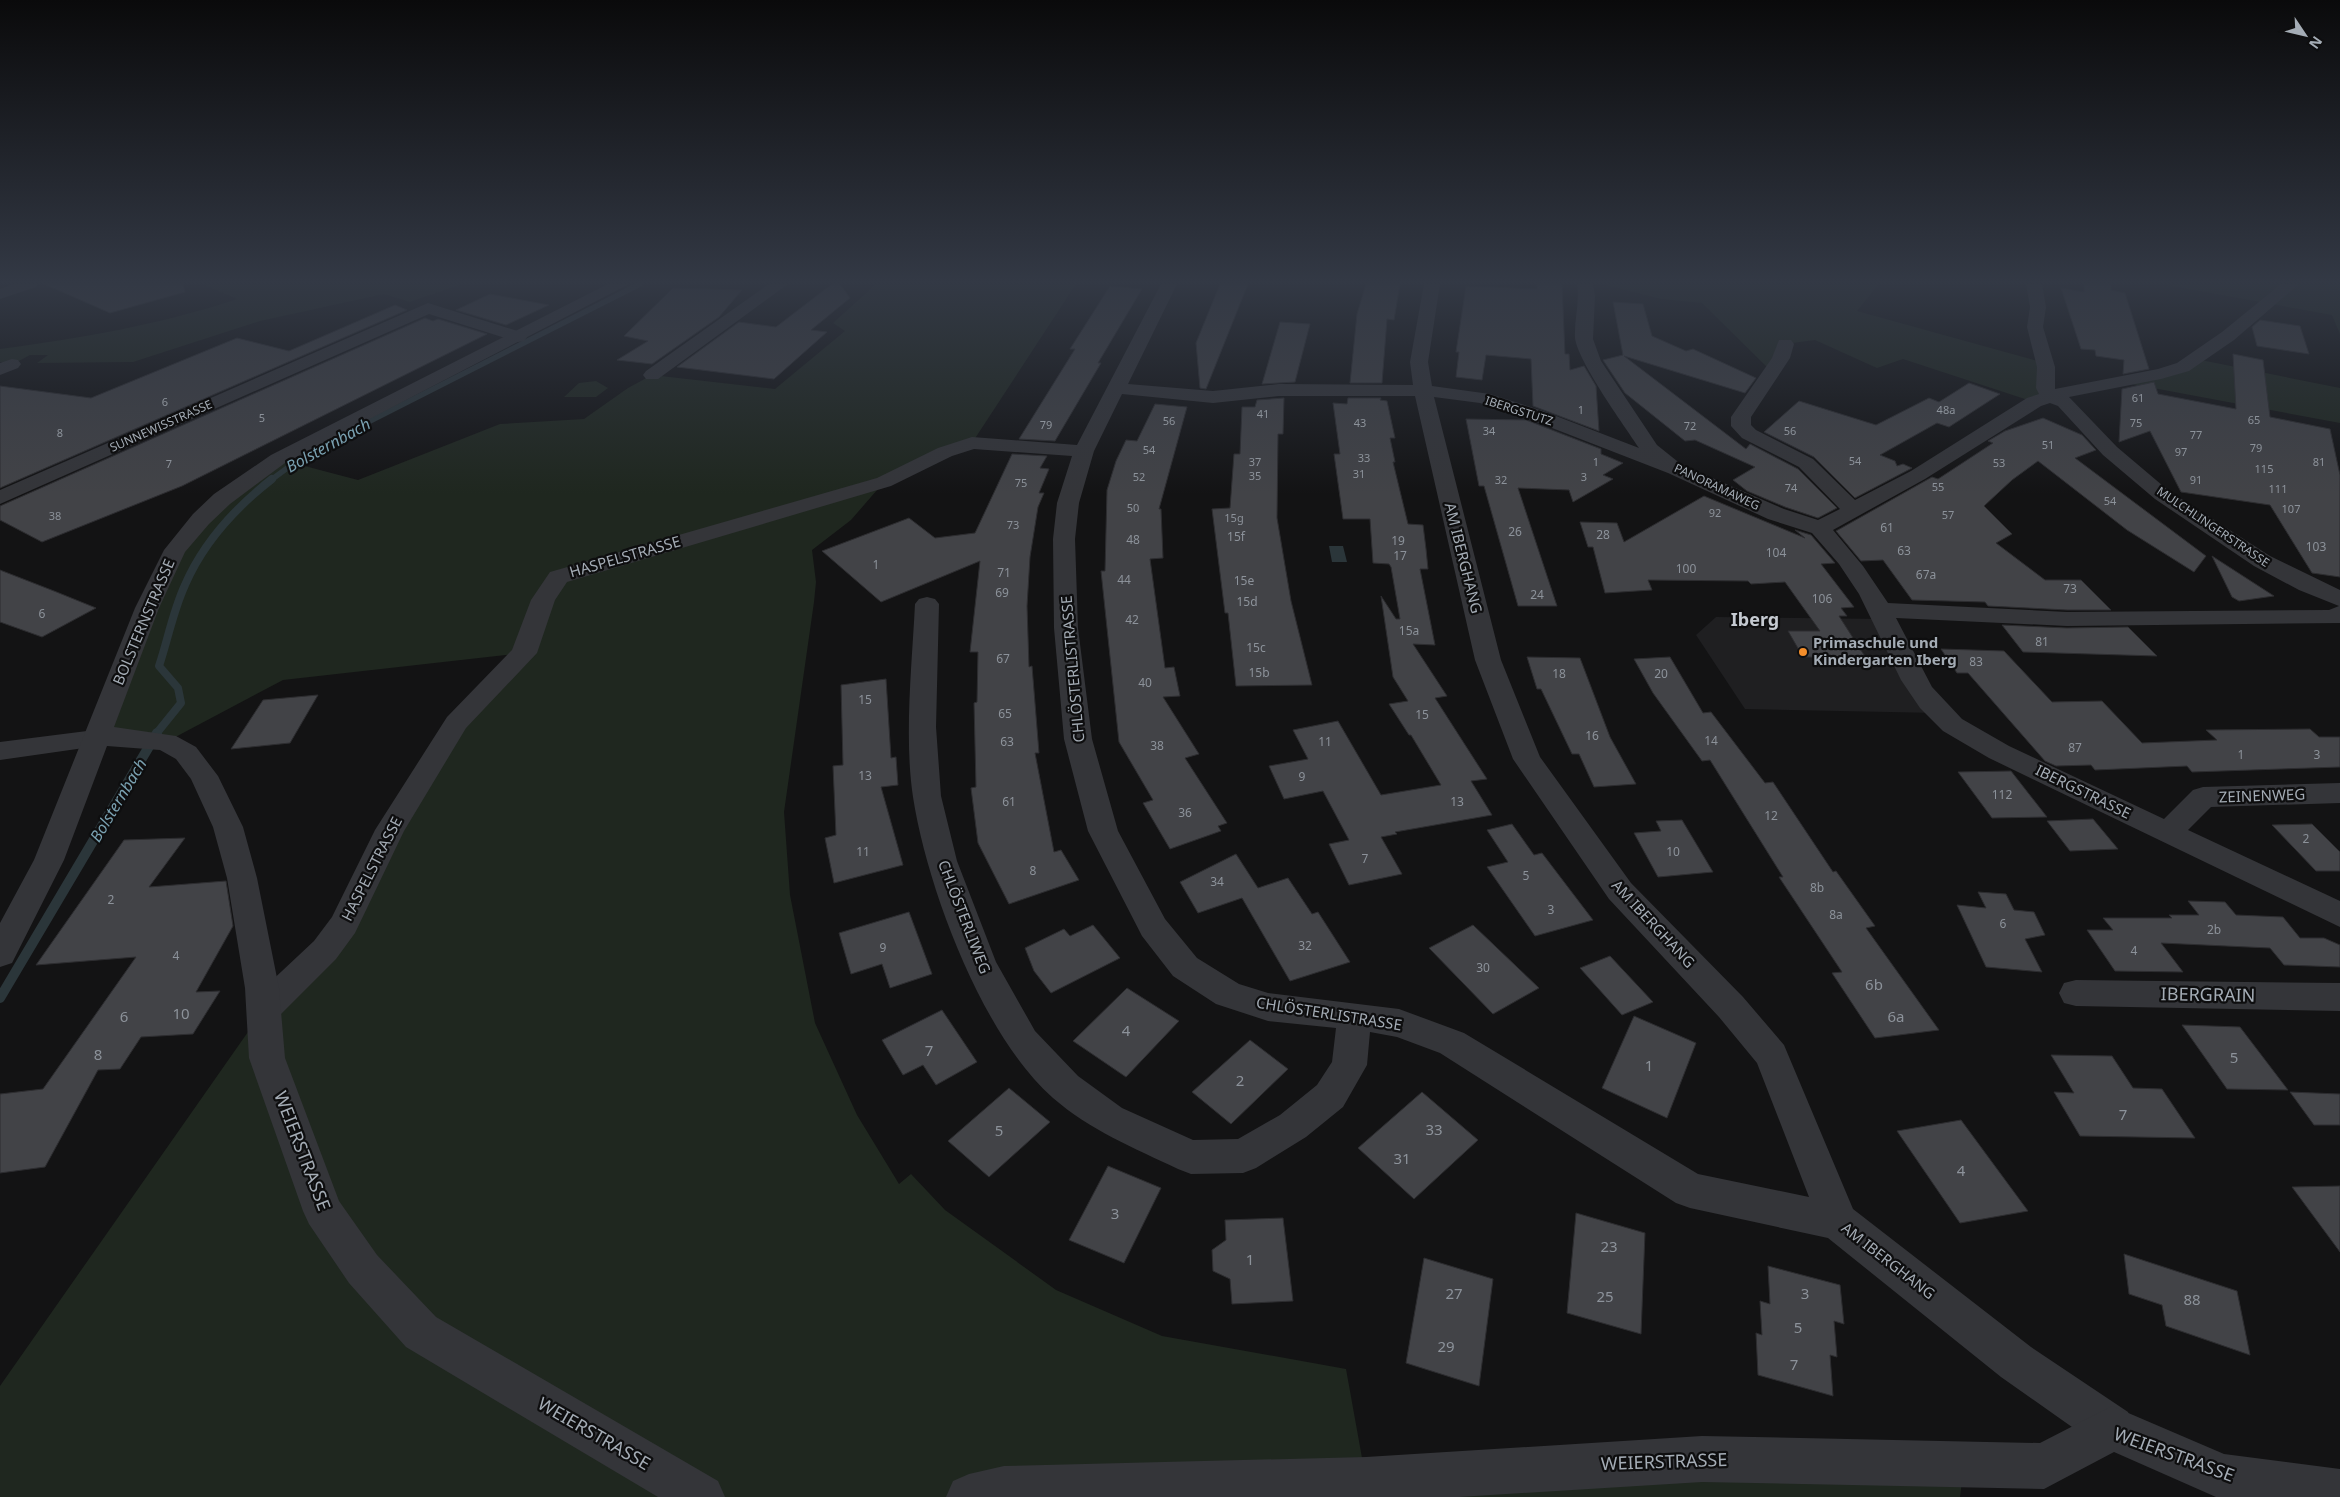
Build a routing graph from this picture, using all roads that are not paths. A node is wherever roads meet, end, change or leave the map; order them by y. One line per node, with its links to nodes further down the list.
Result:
1 (325, 354): 16 (street, SUNNEWISSTRASSE)
2 (485, 354): 23 (street, BOLSTERNSTRASSE)
3 (682, 354): 10 (street)
4 (1133, 354): 11 (street, CHLÖSTERLISTRASSE)
5 (1420, 354): 12 (street, AM IBERGHANG)
6 (1589, 354): 15 (street, PANORAMAWEG)
7 (1781, 354): 17 (street)
8 (2042, 354): 13 (street)
9 (2201, 354): 13 (street)
10 (652, 375)
11 (1115, 388): 12 (street, IBERGSTUTZ); 14 (street, CHLÖSTERLISTRASSE)
12 (1423, 390): 15 (street, IBERGSTUTZ); 33 (street, AM IBERGHANG)
13 (2049, 396): 17 (street); 19 (street, MULCHLINGERSTRASSE)
14 (1084, 451): 31 (street, HASPELSTRASSE); 32 (street, CHLÖSTERLISTRASSE)
15 (1675, 469): 18 (street, PANORAMAWEG)
16 (0, 498)
17 (1853, 510): 18 (street)
18 (1820, 528): 21 (street, IBERGSTRASSE)
19 (2340, 599)
20 (927, 604): 32 (street, CHLÖSTERLIWEG)
21 (1879, 610): 22 (street); 26 (street, IBERGSTRASSE)
22 (2340, 613)
23 (95, 739): 24 (street, WEIERSTRASSE); 28 (street, BOLSTERNSTRASSE); 31 (street, WEIERSTRASSE)
24 (0, 751)
25 (2340, 793): 26 (street, ZEINENWEG)
26 (2168, 833): 27 (street, IBERGSTRASSE)
27 (2340, 915)
28 (0, 954)
29 (2076, 993): 30 (street, IBERGRAIN)
30 (2340, 997)
31 (264, 1009): 36 (street, WEIERSTRASSE)
32 (1355, 1016): 33 (street, CHLÖSTERLISTRASSE)
33 (1838, 1222): 34 (street, AM IBERGHANG)
34 (2112, 1428): 35 (street, WEIERSTRASSE); 37 (street, WEIERSTRASSE)
35 (2340, 1492)
36 (702, 1497)
37 (969, 1497)

